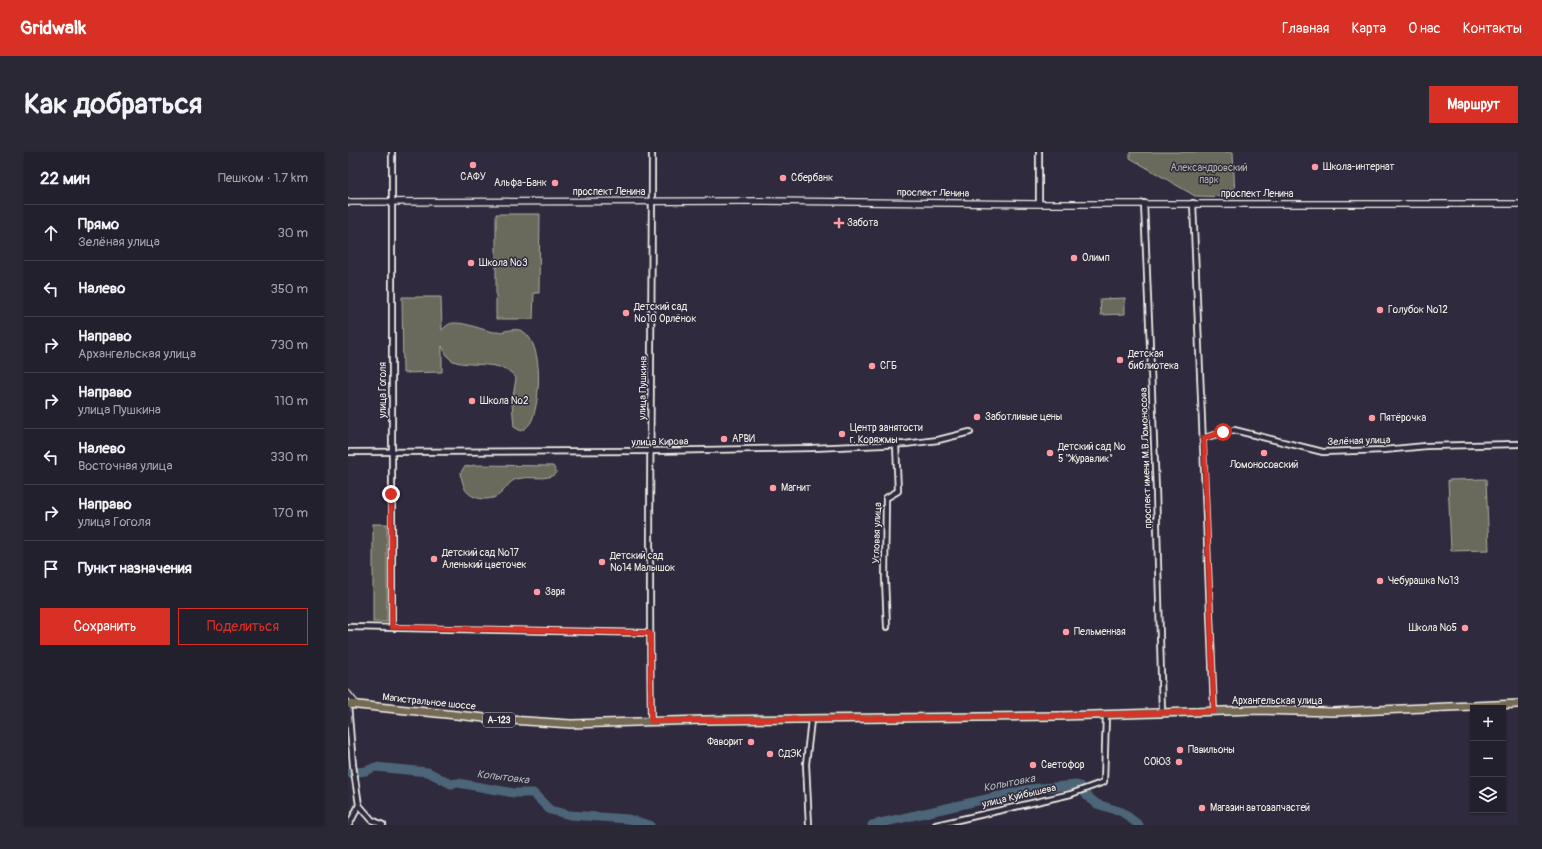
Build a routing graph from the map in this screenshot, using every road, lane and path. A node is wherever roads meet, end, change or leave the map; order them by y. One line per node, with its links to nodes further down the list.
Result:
1 (392, 152): 4 (street, улица Гоголя)
2 (652, 152): 5 (street, улица Пушкина)
3 (1039, 152): 9 (street)
4 (393, 201): 5 (street, проспект Ленина); 6 (street, проспект Ленина); 17 (street, улица Гоголя)
5 (653, 201): 9 (street, проспект Ленина); 15 (street, улица Пушкина)
6 (348, 202)
7 (1144, 203): 8 (street, проспект Ленина); 9 (street, проспект Ленина); 27 (street, проспект имени М.В.Ломоносова)
8 (1193, 203): 10 (street, проспект Ленина); 12 (street)
9 (1039, 204)
10 (1518, 204)
11 (970, 432): 14 (street, улица Кирова)
12 (1204, 438): 13 (street, Зелёная улица); 26 (street)
13 (1518, 444)
14 (896, 445): 15 (street, улица Кирова); 20 (street, Угловая улица)
15 (651, 451): 17 (street, улица Кирова); 21 (street, улица Пушкина)
16 (348, 452): 17 (street, улица Кирова)
17 (391, 452): 19 (street, улица Гоголя)
18 (348, 626): 19 (street)
19 (392, 627): 21 (street)
20 (887, 628)
21 (650, 633): 30 (street, улица Пушкина)
22 (348, 694): 24 (street)
23 (348, 704): 24 (main road, Магистральное шоссе / А-123); 31 (street)
24 (356, 704): 30 (main road, Магистральное шоссе / А-123)
25 (1518, 704): 26 (main road, Архангельская улица / А-123)
26 (1214, 711): 27 (main road, Архангельская улица / А-123)
27 (1162, 712): 28 (main road, Архангельская улица / А-123)
28 (1106, 715): 29 (main road, Архангельская улица / А-123); 35 (street, улица Куйбышева)
29 (811, 720): 30 (main road, Архангельская улица / А-123); 34 (street)
30 (651, 721)
31 (359, 805): 32 (street); 33 (street)
32 (349, 825)
33 (383, 825)
34 (809, 825)
35 (936, 825)

